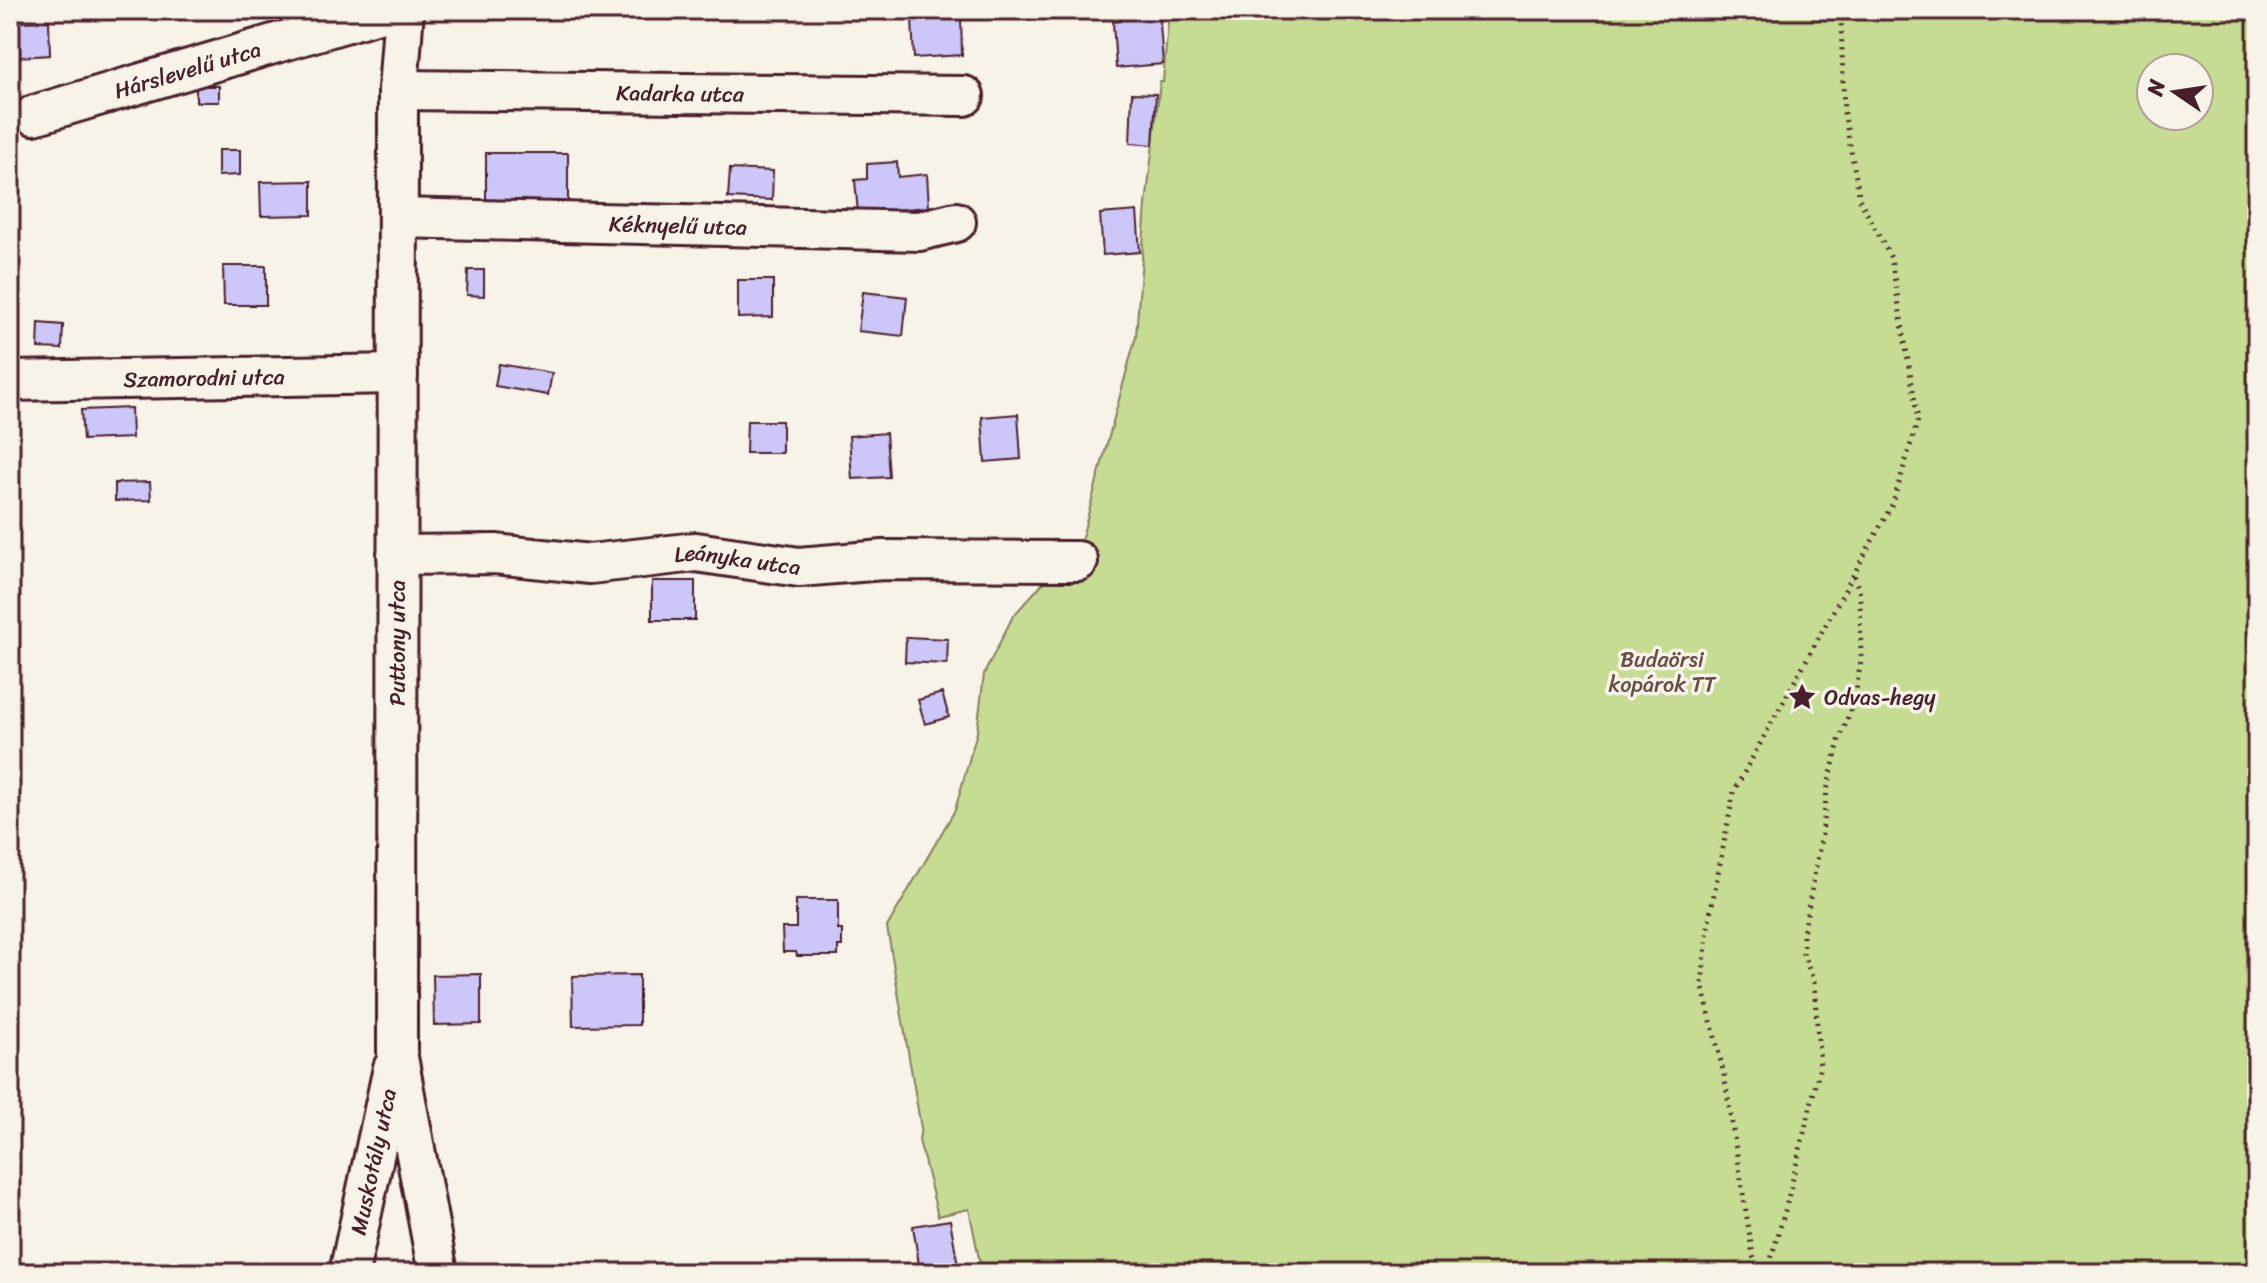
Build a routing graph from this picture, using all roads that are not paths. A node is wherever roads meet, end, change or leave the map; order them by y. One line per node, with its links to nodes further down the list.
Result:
1 (388, 10): 5 (street, Hárslevelű utca)
2 (404, 10): 3 (street, Puttony utca)
3 (398, 90): 4 (street, Kadarka utca); 6 (street, Puttony utca)
4 (964, 96)
5 (34, 115)
6 (398, 218): 7 (street, Kéknyelű utca); 8 (street, Puttony utca)
7 (956, 222)
8 (398, 374): 9 (street, Szamorodni utca); 10 (street, Puttony utca)
9 (10, 381)
10 (397, 555): 11 (street, Leányka utca); 12 (street, Puttony utca)
11 (1078, 561)
12 (397, 1052): 13 (street, Muskotály utca); 14 (street, Puttony utca)
13 (349, 1273)
14 (438, 1273)

